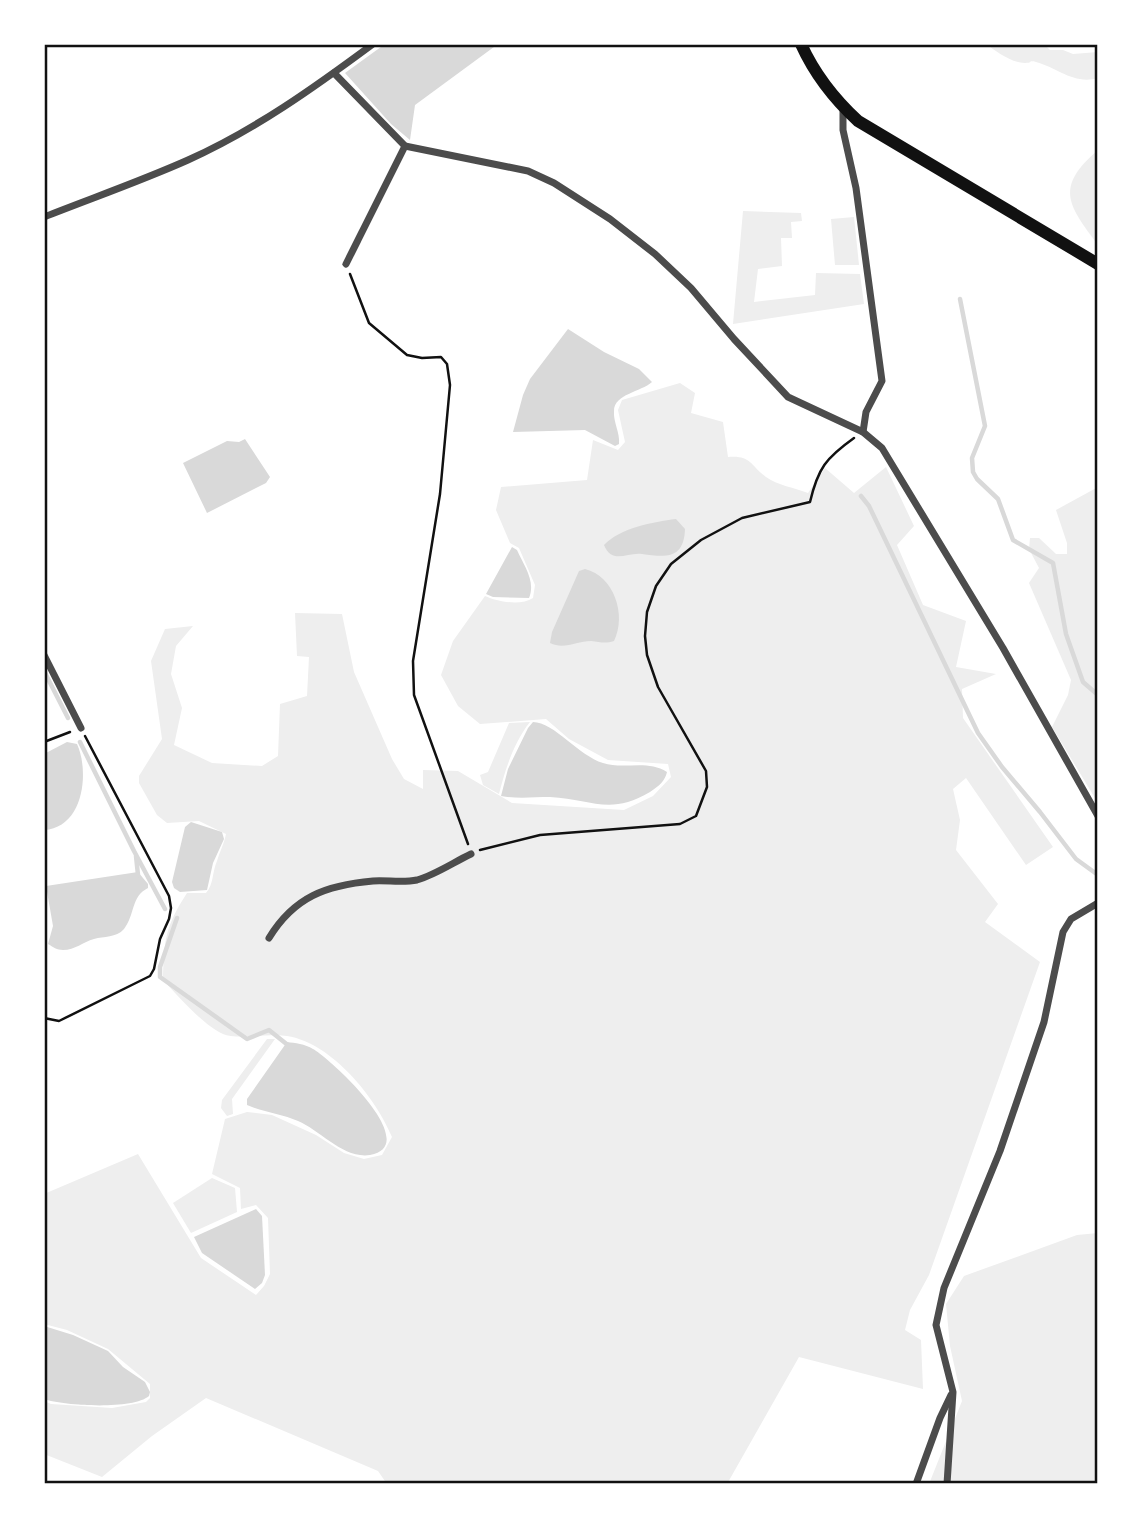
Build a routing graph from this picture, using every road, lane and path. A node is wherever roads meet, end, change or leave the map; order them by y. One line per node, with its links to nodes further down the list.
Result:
1 (373, 44): 3 (street)
2 (801, 44): 4 (main road)
3 (334, 73): 5 (street); 6 (street)
4 (843, 107): 8 (main road); 9 (street)
5 (405, 146): 7 (street); 9 (street)
6 (44, 218)
7 (346, 264): 14 (path)
8 (1098, 264)
9 (863, 432): 13 (street); 14 (path)
10 (44, 655): 11 (street)
11 (81, 728): 12 (path); 17 (path)
12 (44, 742)
13 (1098, 816)
14 (471, 854): 16 (street)
15 (1098, 903): 18 (street)
16 (270, 939)
17 (44, 1018)
18 (953, 1392): 19 (street); 20 (street)
19 (916, 1484)
20 (947, 1484)

